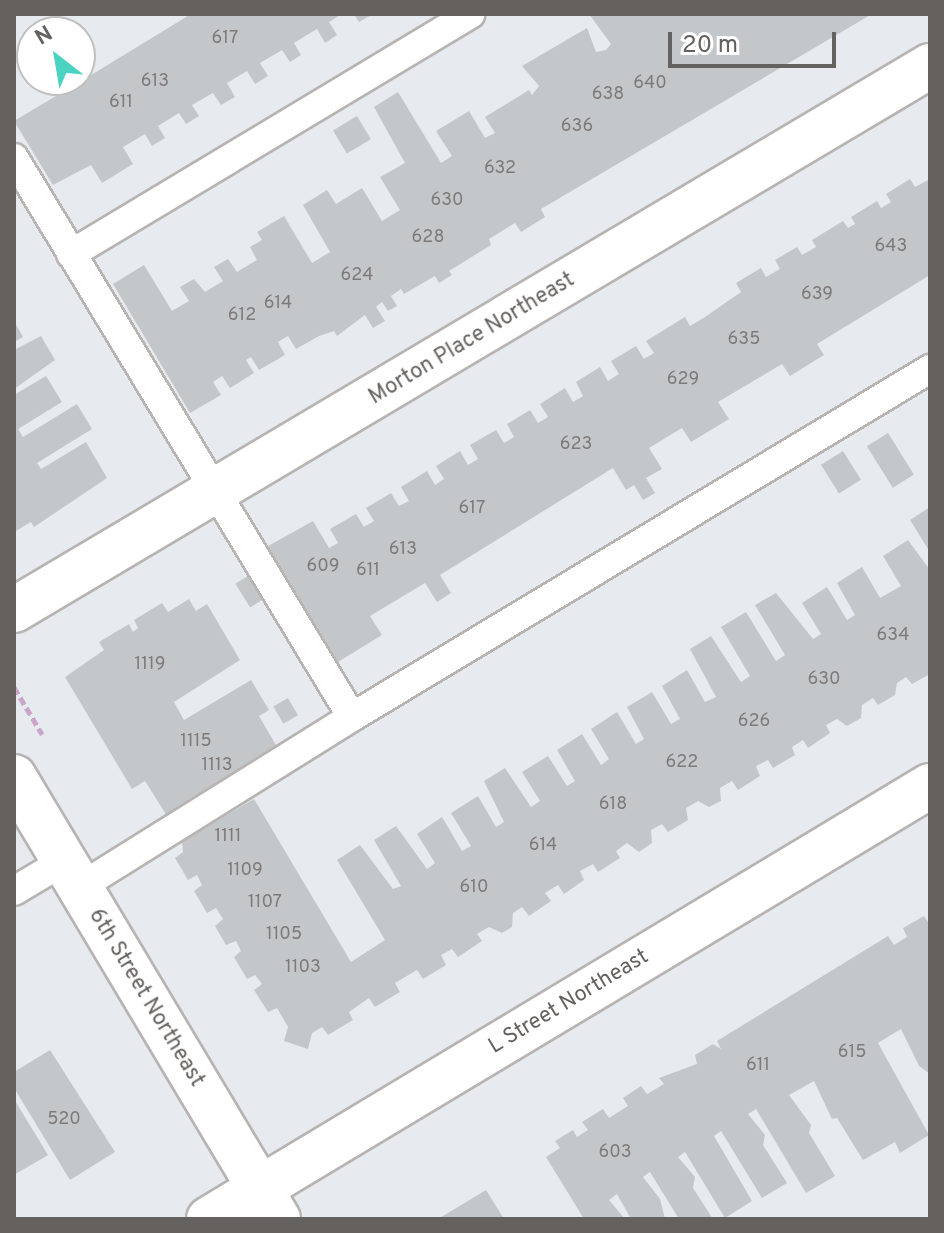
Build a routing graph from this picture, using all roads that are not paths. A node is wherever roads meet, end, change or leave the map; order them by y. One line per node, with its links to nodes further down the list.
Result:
1 (471, 14): 4 (lane)
2 (930, 66): 6 (street, Morton Place Northeast)
3 (14, 158): 4 (lane)
4 (71, 254): 6 (lane)
5 (930, 369): 8 (lane)
6 (216, 492): 7 (street, Morton Place Northeast); 8 (lane)
7 (14, 610)
8 (352, 717): 11 (lane)
9 (14, 777): 11 (street, 6th Street Northeast)
10 (930, 786): 13 (street, L Street Northeast)
11 (72, 874): 12 (lane); 13 (street, 6th Street Northeast)
12 (14, 891)
13 (269, 1204): 14 (street, L Street Northeast)
14 (209, 1219)

